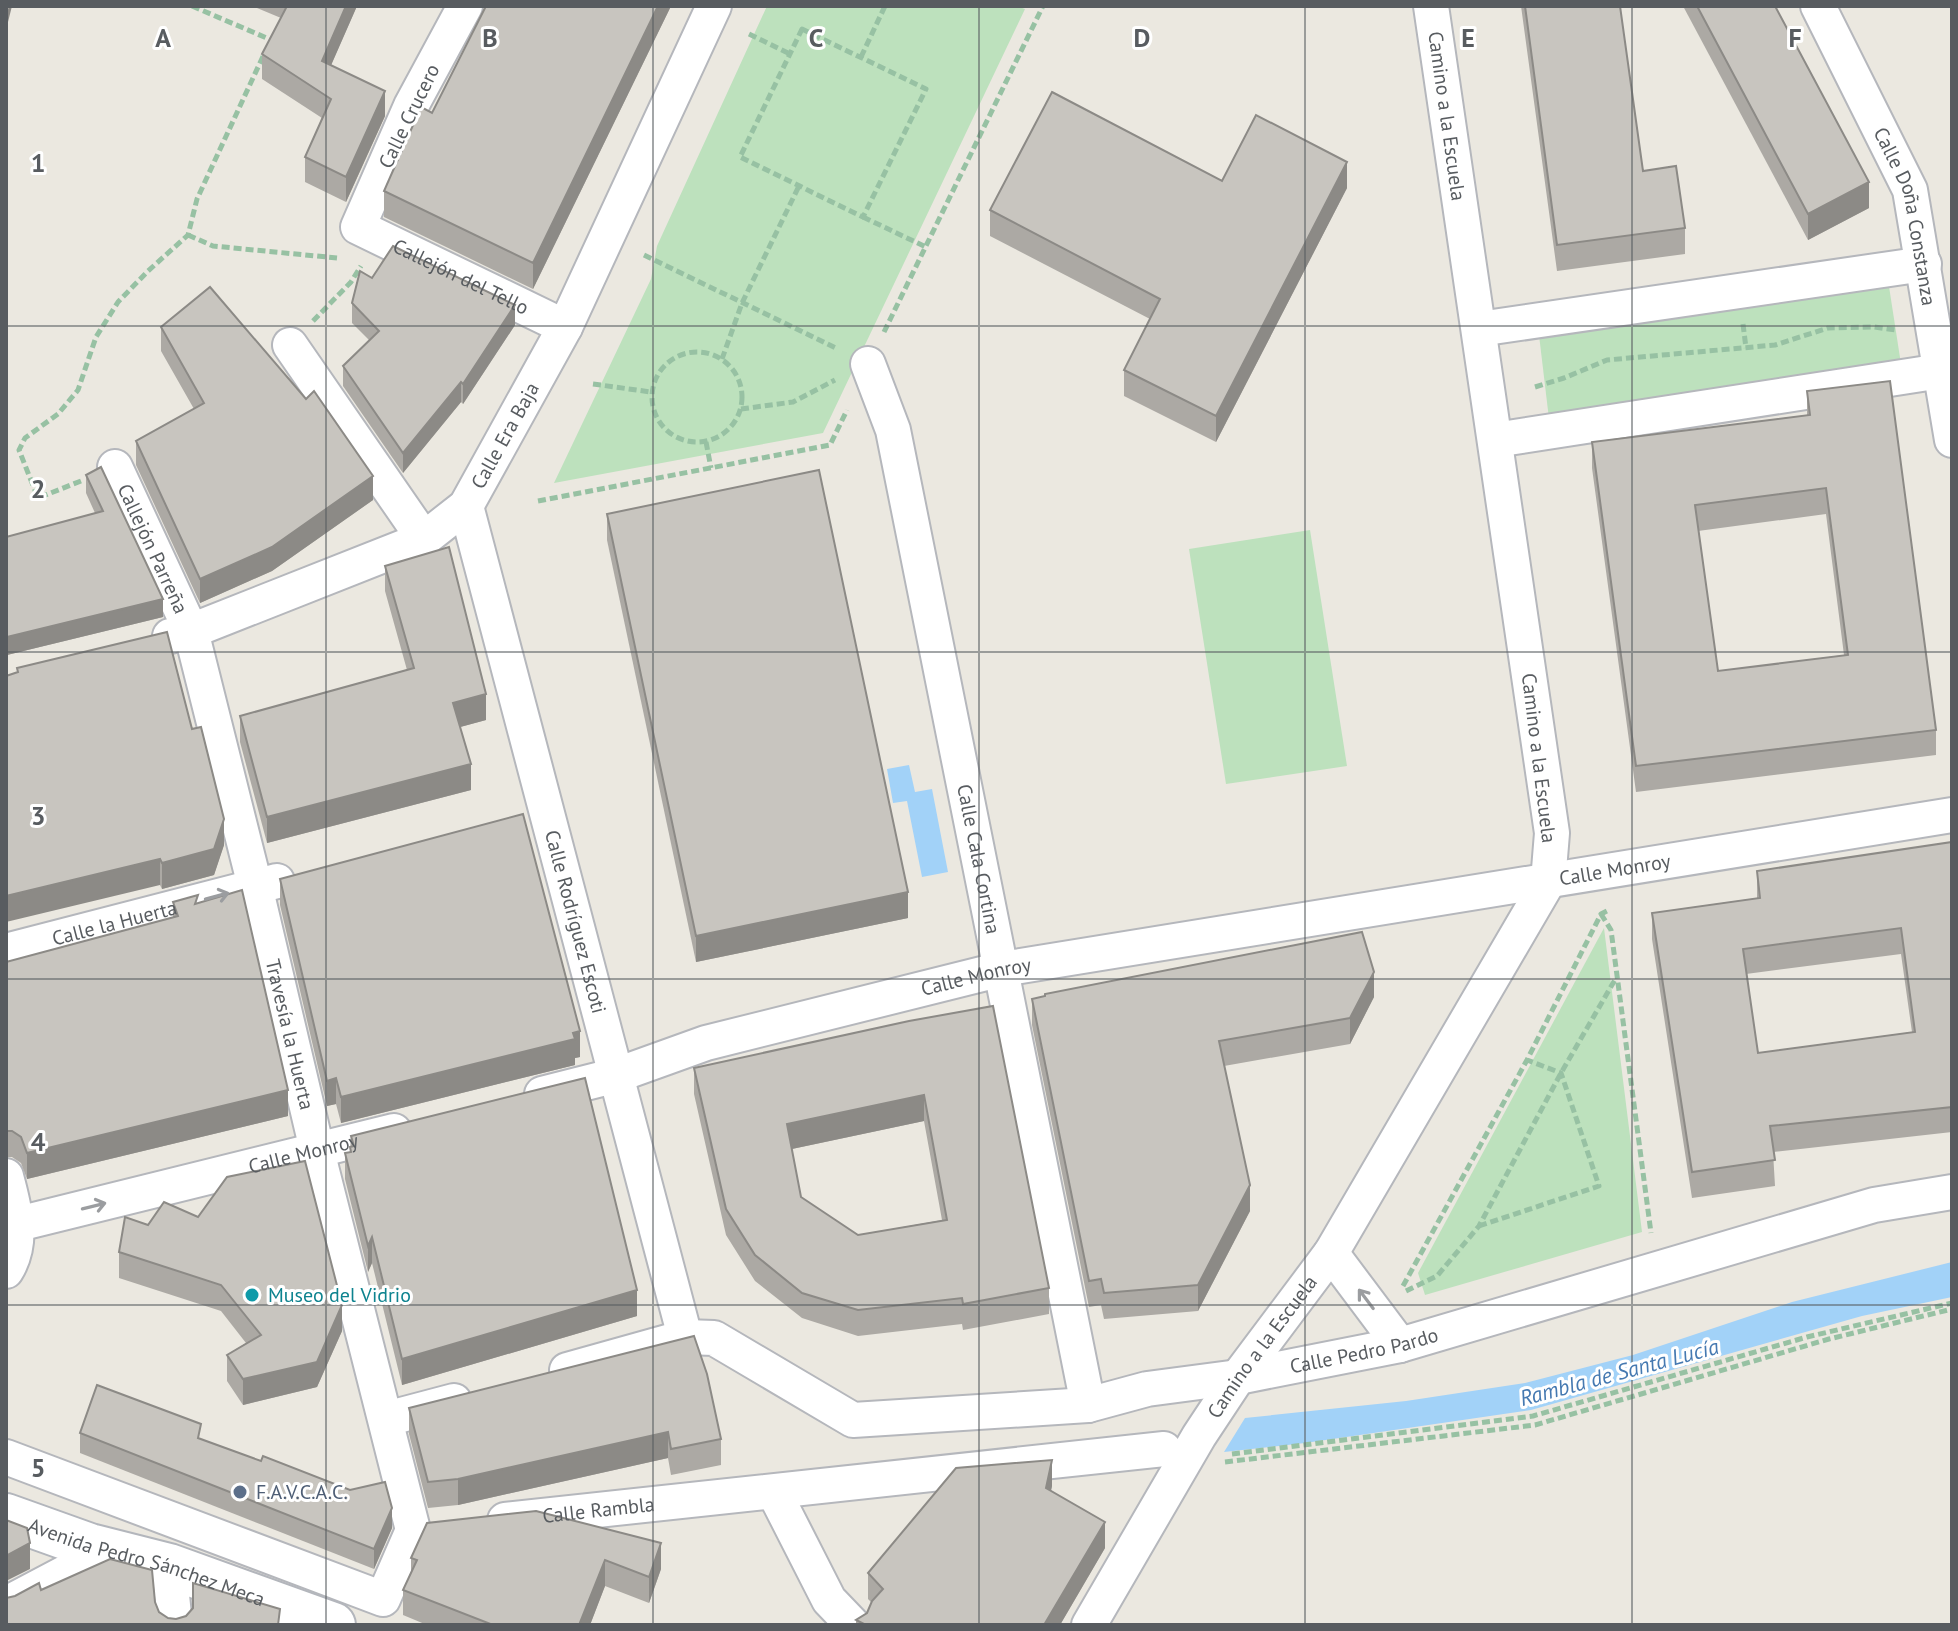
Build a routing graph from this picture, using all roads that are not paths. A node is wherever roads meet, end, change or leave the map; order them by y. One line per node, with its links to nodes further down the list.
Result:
1 (465, 6): 5 (street, Calle Crucero)
2 (714, 6): 7 (street, Calle Era Baja)
3 (1431, 6): 8 (street, Camino a la Escuela)
4 (1818, 6): 6 (street, Calle Doña Constanza)
5 (367, 240): 7 (street, Callejón del Tello)
6 (1924, 264): 8 (street); 11 (street, Calle Doña Constanza)
7 (565, 327): 15 (street, Calle Era Baja)
8 (1479, 329): 12 (street, Camino a la Escuela)
9 (290, 345): 16 (street)
10 (868, 364): 26 (street, Calle Cala Cortina)
11 (1941, 371): 12 (street); 13 (street, Calle Doña Constanza)
12 (1495, 440): 23 (street, Camino a la Escuela)
13 (1952, 440)
14 (115, 467): 17 (street, Callejón Parreña)
15 (466, 506): 16 (street, Calle Era Baja); 19 (street, Calle Rodríguez Escoti)
16 (424, 539): 17 (street, Calle Era Baja)
17 (191, 631): 18 (street, Calle Era Baja); 24 (street, Travesía la Huerta)
18 (135, 646)
19 (547, 808): 21 (street); 27 (street, Calle Rodríguez Escoti)
20 (1952, 815): 23 (street, Calle Monroy)
21 (512, 817)
22 (307, 872): 24 (street, Calle la Huerta)
23 (1548, 882): 26 (street, Calle Monroy); 34 (street, Camino a la Escuela)
24 (255, 886): 25 (street, Calle la Huerta, one-way to 24); 30 (street, Travesía la Huerta)
25 (6, 951)
26 (1002, 969): 27 (street, Calle Monroy); 41 (street, Calle Cala Cortina)
27 (617, 1075): 28 (street, Calle Monroy); 36 (street, Calle Rodríguez Escoti)
28 (510, 1102)
29 (418, 1125): 30 (street, Calle Monroy)
30 (317, 1150): 33 (street, Calle Monroy, one-way to 30); 42 (street, Travesía la Huerta)
31 (6, 1176): 33 (street)
32 (1952, 1192): 37 (street, Calle Pedro Pardo)
33 (18, 1224): 35 (street)
34 (1331, 1253): 37 (street, one-way to 34); 38 (street, Camino a la Escuela)
35 (6, 1271)
36 (685, 1337): 39 (street); 41 (street, Calle Pedro Pardo)
37 (1400, 1345): 38 (street, Calle Pedro Pardo)
38 (1238, 1377): 41 (street, Calle Pedro Pardo); 44 (street, Camino a la Escuela)
39 (537, 1378)
40 (477, 1394): 42 (street)
41 (1088, 1405)
42 (386, 1419): 47 (street, Travesía la Huerta)
43 (6, 1457): 47 (street)
44 (1177, 1458): 45 (street, Calle Rambla); 54 (street, Camino a la Escuela)
45 (774, 1492): 47 (street, Calle Rambla); 53 (street)
46 (6, 1516): 48 (street, Avenida Pedro Sánchez Meca)
47 (444, 1527)
48 (90, 1546): 49 (street, Avenida Pedro Sánchez Meca); 50 (street)
49 (169, 1566): 51 (street); 52 (street, Avenida Pedro Sánchez Meca)
50 (6, 1604)
51 (175, 1625)
52 (333, 1625)
53 (853, 1625)
54 (1089, 1625)

